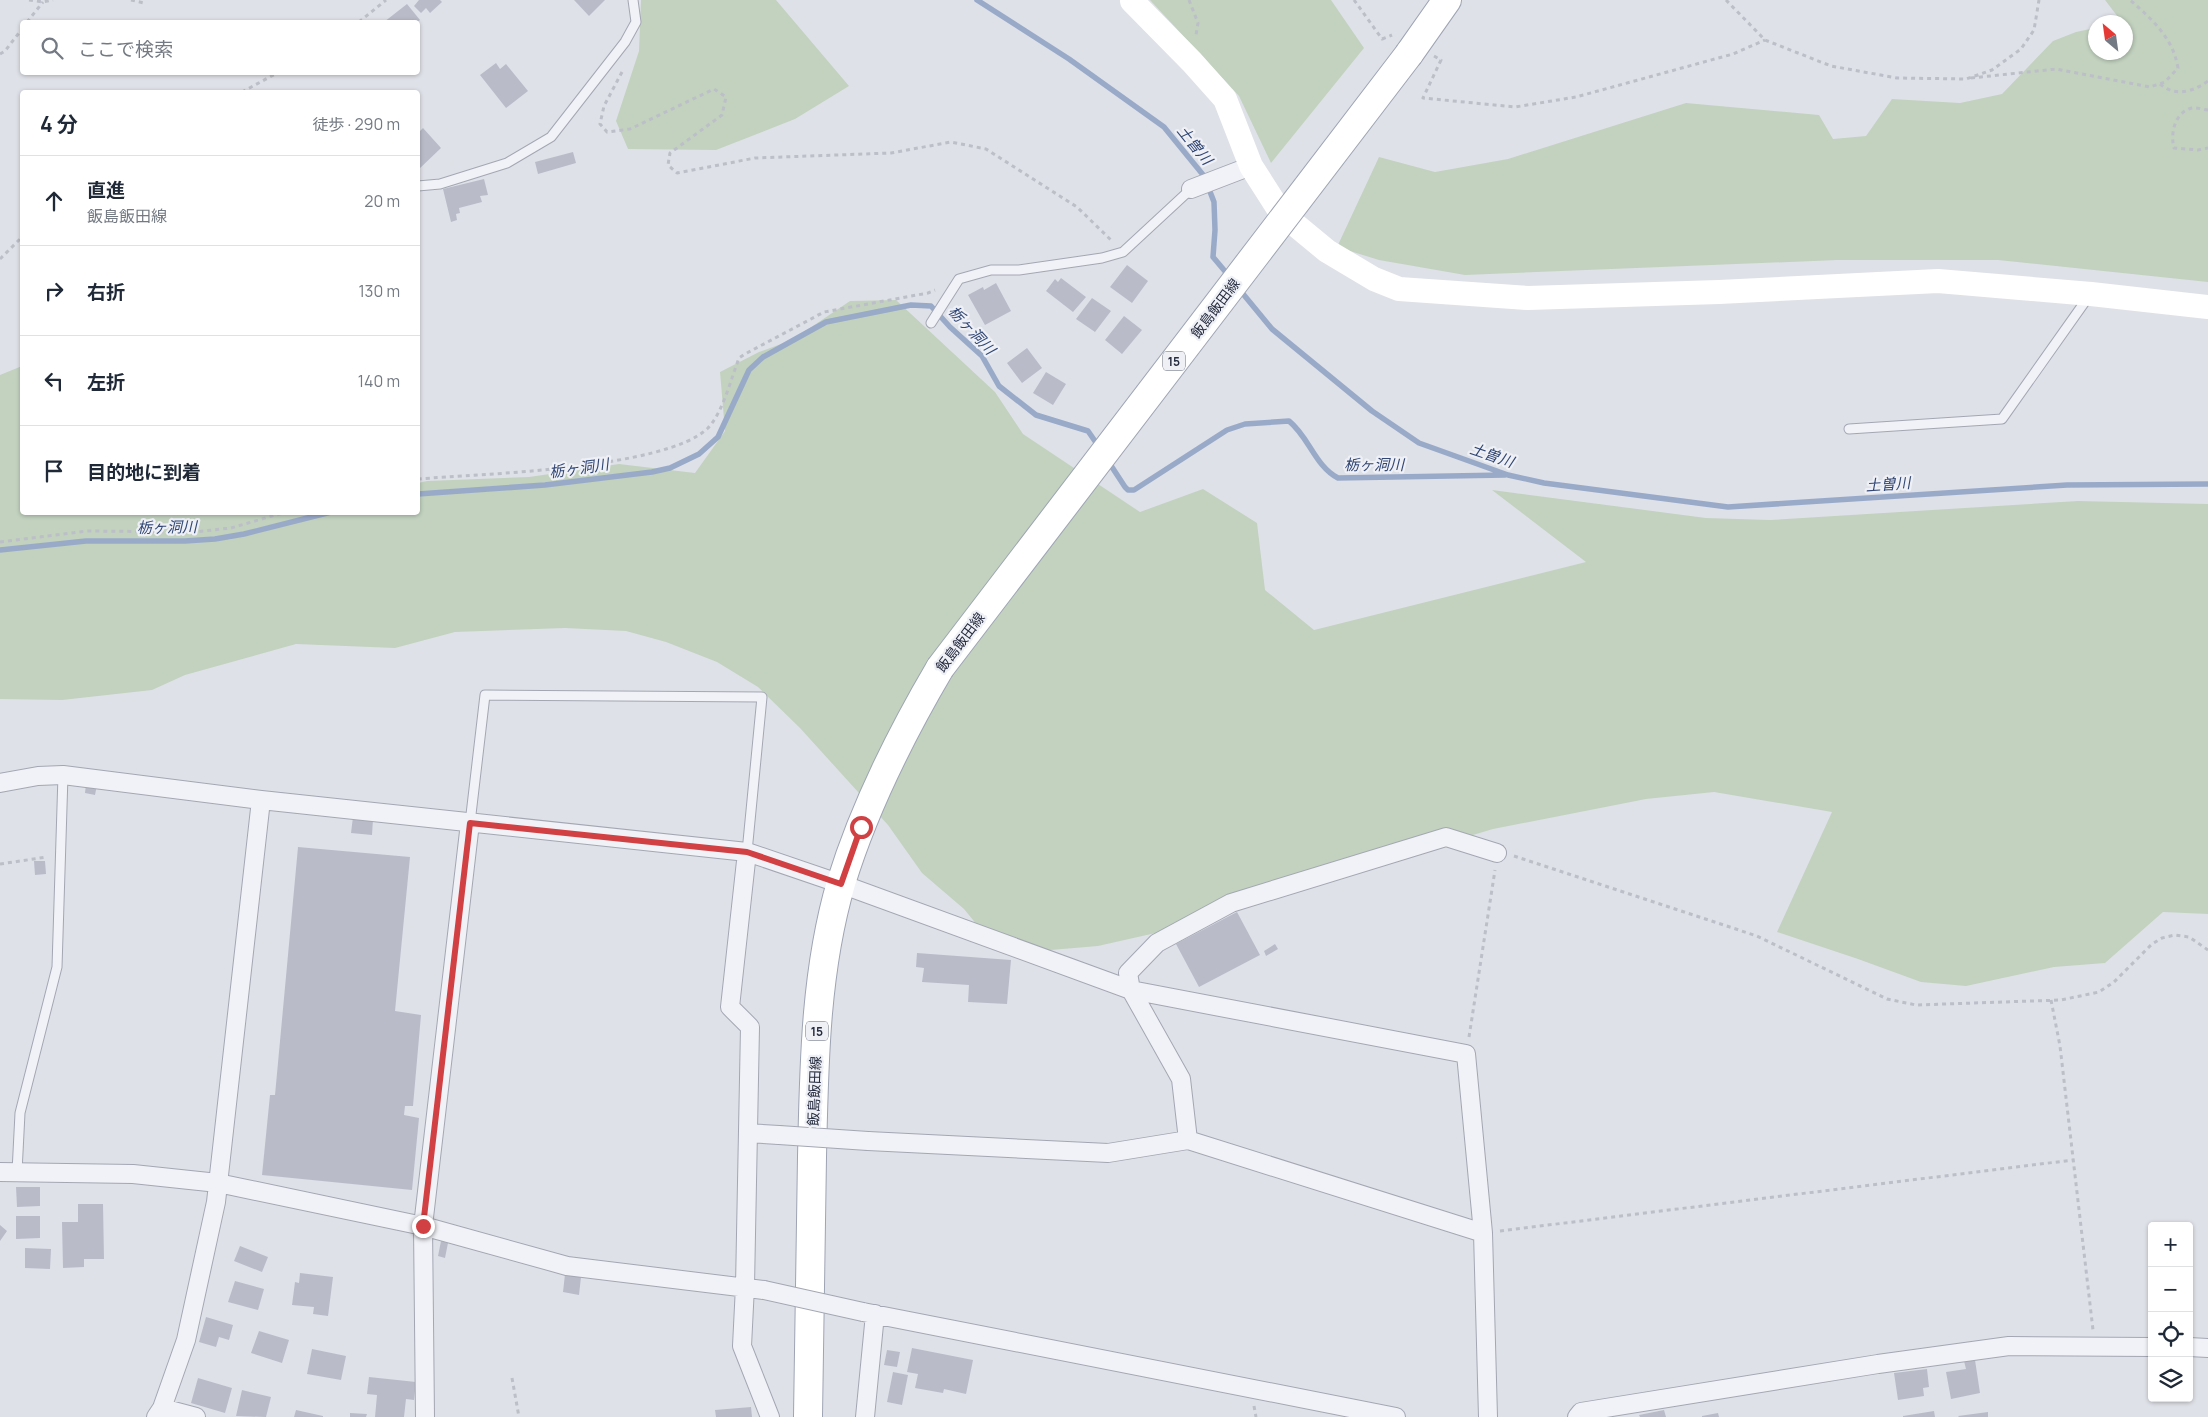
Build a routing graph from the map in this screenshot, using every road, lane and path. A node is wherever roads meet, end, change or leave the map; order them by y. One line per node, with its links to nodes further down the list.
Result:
1 (29, 0): 13 (path)
2 (53, 0): 13 (path)
3 (131, 0): 14 (path)
4 (386, 0): 16 (path)
5 (633, 0): 20 (lane)
6 (1132, 0): 23 (street)
7 (1189, 0): 23 (path)
8 (1354, 0): 18 (path)
9 (1448, 0): 22 (main road, 飯島飯田線 / 15)
10 (1726, 0): 19 (path)
11 (2040, 0): 25 (path)
12 (2130, 0): 27 (path)
13 (43, 2): 15 (path)
14 (144, 3)
15 (29, 20)
16 (361, 20)
17 (20, 32): 21 (path)
18 (1382, 40)
19 (1765, 40): 22 (path); 25 (path)
20 (625, 42): 32 (lane); 35 (path)
21 (0, 54)
22 (1420, 54): 53 (main road, 飯島飯田線 / 15, bridge)
23 (1192, 62): 31 (street)
24 (273, 75): 28 (path)
25 (1966, 78): 27 (path)
26 (2208, 81): 27 (path)
27 (2159, 84)
28 (246, 90)
29 (2208, 110): 30 (path)
30 (2208, 148)
31 (1251, 166): 33 (street); 38 (street)
32 (420, 186)
33 (1191, 189): 35 (lane)
34 (20, 239): 36 (path)
35 (1123, 252): 37 (lane)
36 (0, 258)
37 (959, 279): 40 (lane); 42 (path)
38 (2091, 294): 39 (street); 41 (lane)
39 (2208, 307)
40 (931, 323)
41 (1849, 428)
42 (420, 480)
43 (276, 515): 44 (path)
44 (0, 542)
45 (63, 775): 46 (street); 47 (street); 51 (lane)
46 (0, 783)
47 (261, 800): 48 (street); 62 (street)
48 (470, 823): 49 (street); 49 (lane); 63 (street)
49 (747, 852): 53 (street); 58 (street)
50 (1498, 853): 55 (street); 56 (path); 57 (path)
51 (60, 856): 52 (path); 61 (lane)
52 (0, 864)
53 (841, 884): 55 (street); 77 (main road, 飯島飯田線 / 15)
54 (2208, 950): 56 (path)
55 (1131, 990): 57 (street); 59 (street)
56 (2052, 1000): 60 (path)
57 (1466, 1054): 64 (street)
58 (748, 1133): 59 (street, bridge); 65 (street)
59 (1188, 1140): 64 (street)
60 (2073, 1160): 64 (path); 67 (path)
61 (8, 1172): 62 (street)
62 (218, 1183): 63 (street); 72 (street)
63 (423, 1226): 65 (street); 74 (street)
64 (1483, 1233): 80 (street)
65 (745, 1286): 66 (street, bridge); 76 (street)
66 (869, 1313): 78 (street); 79 (street)
67 (2095, 1345): 68 (street); 81 (street)
68 (2148, 1347)
69 (2193, 1348): 70 (street)
70 (2208, 1348)
71 (512, 1378): 75 (path)
72 (159, 1412): 73 (street)
73 (196, 1417)
74 (425, 1417)
75 (519, 1417)
76 (770, 1417)
77 (808, 1417)
78 (865, 1417)
79 (1396, 1417)
80 (1488, 1417)
81 (1577, 1417)

